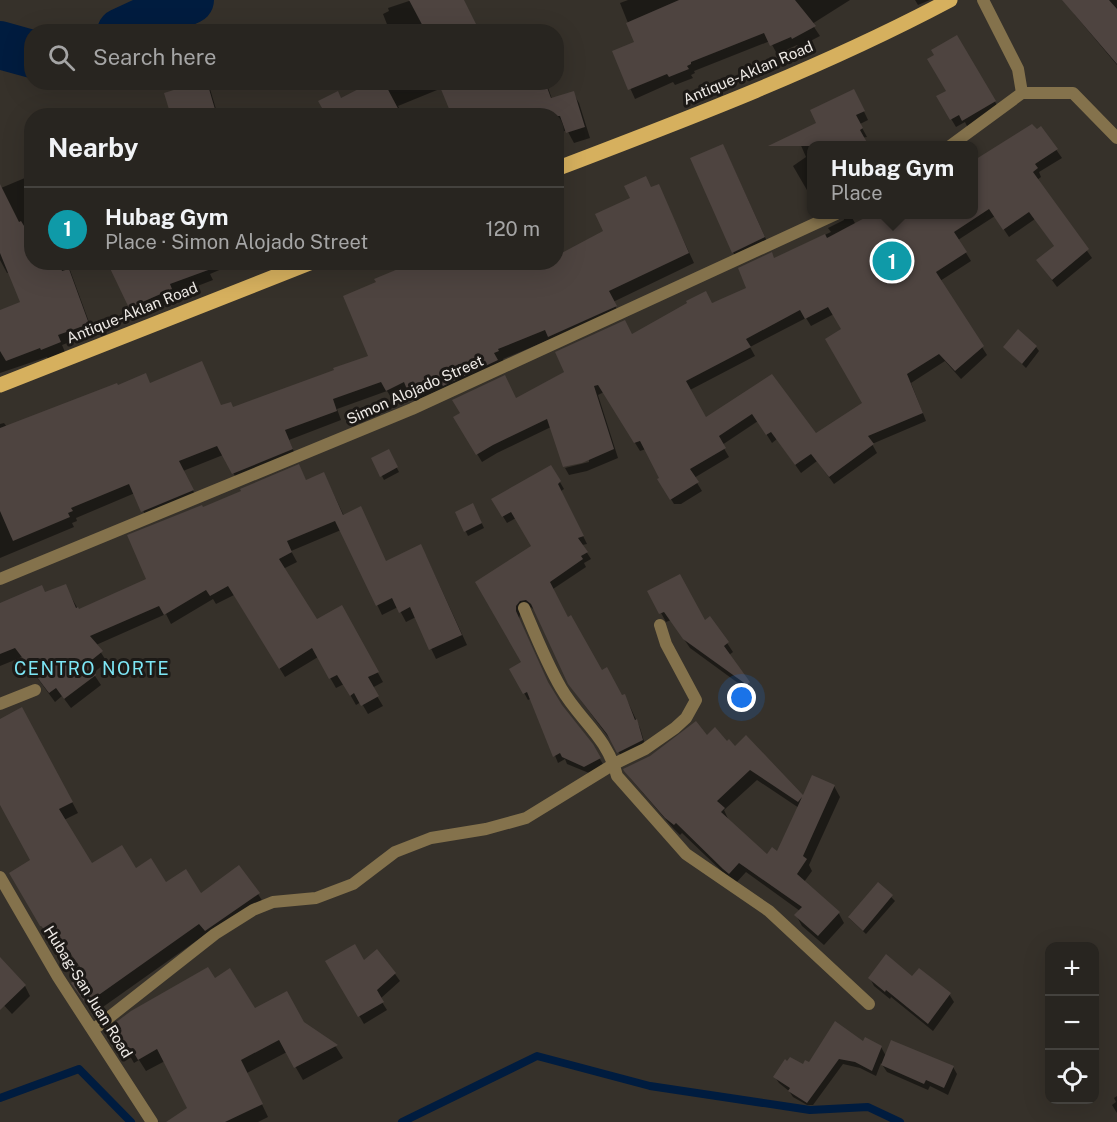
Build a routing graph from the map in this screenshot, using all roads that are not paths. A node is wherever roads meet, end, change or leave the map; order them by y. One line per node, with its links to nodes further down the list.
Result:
1 (950, 0): 6 (main road, Antique-Aklan Road)
2 (983, 0): 3 (street)
3 (1022, 93): 4 (street); 5 (street)
4 (1117, 138)
5 (957, 141)
6 (564, 166)
7 (825, 219): 10 (street, Simon Alojado Street)
8 (292, 270): 9 (main road, Antique-Aklan Road)
9 (0, 385)
10 (0, 579)
11 (524, 608): 15 (street)
12 (660, 625): 15 (street)
13 (34, 690): 14 (street)
14 (0, 704)
15 (614, 764): 17 (street); 18 (street)
16 (0, 877): 18 (street, Hubag-San Juan Road)
17 (869, 1004)
18 (93, 1030): 19 (street, Hubag-San Juan Road)
19 (152, 1122)

